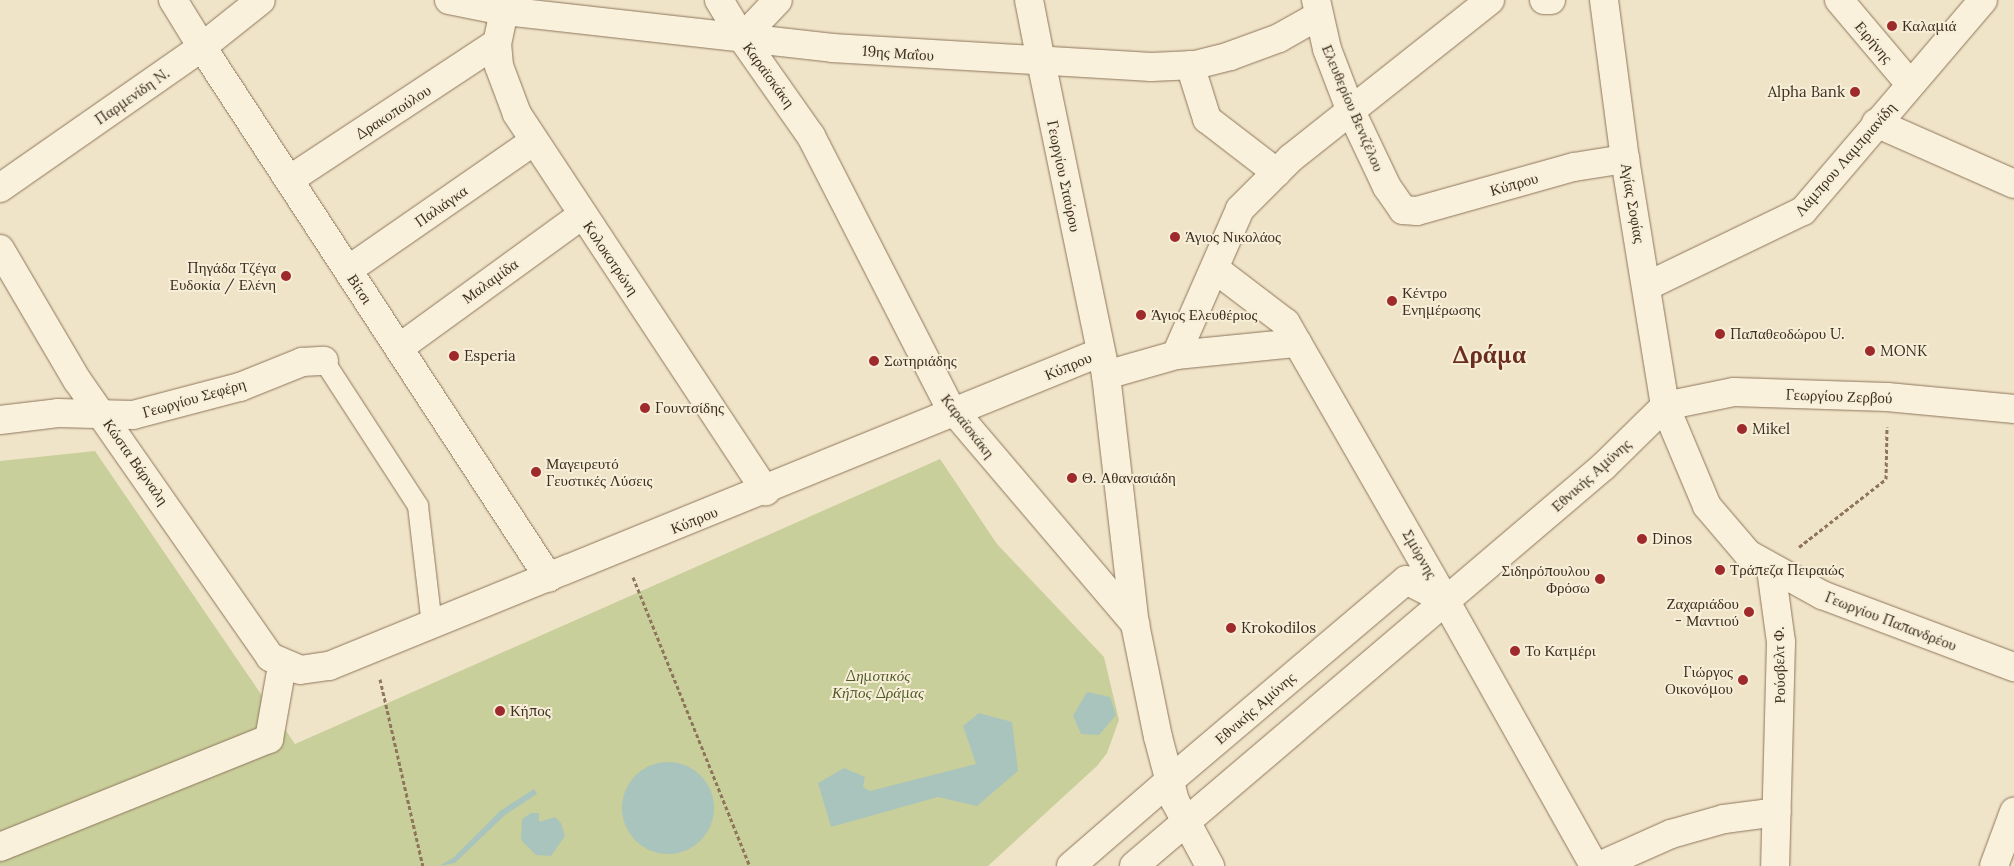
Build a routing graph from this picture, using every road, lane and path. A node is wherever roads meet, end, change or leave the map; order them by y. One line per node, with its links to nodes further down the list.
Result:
1 (173, 0): 17 (street, Βίτσι)
2 (262, 0): 17 (street, Παρμενίδη N.)
3 (449, 0): 14 (street, 19ης Μαΐου)
4 (719, 0): 15 (street, Καραϊσκάκη)
5 (778, 0): 15 (street)
6 (1029, 0): 18 (street, Γεωργίου Σταύρου)
7 (1490, 0): 21 (street)
8 (1544, 0): 9 (street)
9 (1551, 0)
10 (1604, 0): 24 (street, Αγίας Σοφίας)
11 (1839, 0): 20 (street, Ειρήνης)
12 (1983, 0): 20 (street, Λάμπρου Λαμπριανίδη)
13 (1322, 5): 19 (street, 19ης Μαΐου); 21 (street, Ελευθερίου Βενιζέλου)
14 (504, 11): 15 (street, 19ης Μαΐου); 16 (street, Κολοκοτρώνη)
15 (742, 38): 18 (street, 19ης Μαΐου); 43 (street, Καραϊσκάκη)
16 (497, 43): 23 (street, Κολοκοτρώνη); 26 (street, Δρακοπούλου)
17 (202, 47): 26 (street, Βίτσι); 28 (street, Παρμενίδη N.)
18 (1041, 61): 19 (street, 19ης Μαΐου); 39 (street, Γεωργίου Σταύρου)
19 (1190, 65): 25 (street)
20 (1910, 84): 22 (street, Λάμπρου Λαμπριανίδη)
21 (1350, 109): 25 (street); 29 (street, Ελευθερίου Βενιζέλου)
22 (1876, 122): 27 (street); 34 (street, Λάμπρου Λαμπριανίδη)
23 (534, 141): 30 (street, Κολοκοτρώνη); 33 (street, Παλιάγκα)
24 (1625, 159): 29 (street, Κύπρου); 34 (street, Αγίας Σοφίας)
25 (1277, 173): 32 (street)
26 (288, 180): 33 (street, Βίτσι)
27 (2014, 184)
28 (0, 188)
29 (1404, 210)
30 (582, 215): 36 (street, Μαλαμίδα); 46 (street, Κολοκοτρώνη)
31 (0, 249): 44 (street, Κώστα Βάρναλη)
32 (1215, 269): 35 (street, Σμύρνης); 37 (street)
33 (348, 270): 36 (street, Βίτσι)
34 (1647, 286): 41 (street, Αγίας Σοφίας)
35 (1297, 343): 37 (street, Κύπρου); 50 (street, Σμύρνης)
36 (399, 348): 49 (street, Βίτσι)
37 (1176, 355): 39 (street, Κύπρου)
38 (324, 361): 44 (street, Γεωργίου Σεφέρη); 52 (lane)
39 (1104, 364): 43 (street, Κύπρου); 51 (street)
40 (1887, 397): 41 (street, Γεωργίου Ζερβού); 42 (street, Γεωργίου Ζερβού); 48 (path)
41 (1665, 406): 48 (street); 50 (street, Εθνικής Αμύνης)
42 (2014, 409)
43 (955, 414): 46 (street, Κύπρου); 51 (street, Καραϊσκάκη)
44 (103, 416): 45 (street, Γεωργίου Σεφέρη); 54 (street, Κώστα Βάρναλη)
45 (0, 420)
46 (766, 491): 47 (street, Κύπρου)
47 (622, 549): 49 (street, Κύπρου); 62 (path)
48 (1771, 569): 55 (street, Γεωργίου Παπανδρέου); 57 (street, Ρούσβελτ Φ.)
49 (549, 578): 52 (street, Κύπρου)
50 (1445, 600): 56 (street, Εθνικής Αμύνης); 59 (street, Εθνικής Αμύνης); 66 (street, Σμύρνης)
51 (1135, 624): 56 (street, Καραϊσκάκη)
52 (432, 625): 53 (street, Κύπρου)
53 (373, 648): 54 (street, Κύπρου); 61 (path)
54 (282, 666): 60 (street)
55 (2014, 668)
56 (1168, 782): 59 (street, Καραϊσκάκη); 63 (street, Εθνικής Αμύνης)
57 (1776, 812): 67 (street); 68 (street, Ρούσβελτ Φ.)
58 (2014, 812): 69 (street)
59 (1184, 823): 64 (street, Εθνικής Αμύνης); 65 (street, Καραϊσκάκη)
60 (0, 847)
61 (423, 866)
62 (750, 866)
63 (1071, 866)
64 (1134, 866)
65 (1210, 866)
66 (1594, 866)
67 (1599, 866)
68 (1775, 866)
69 (1994, 866)

